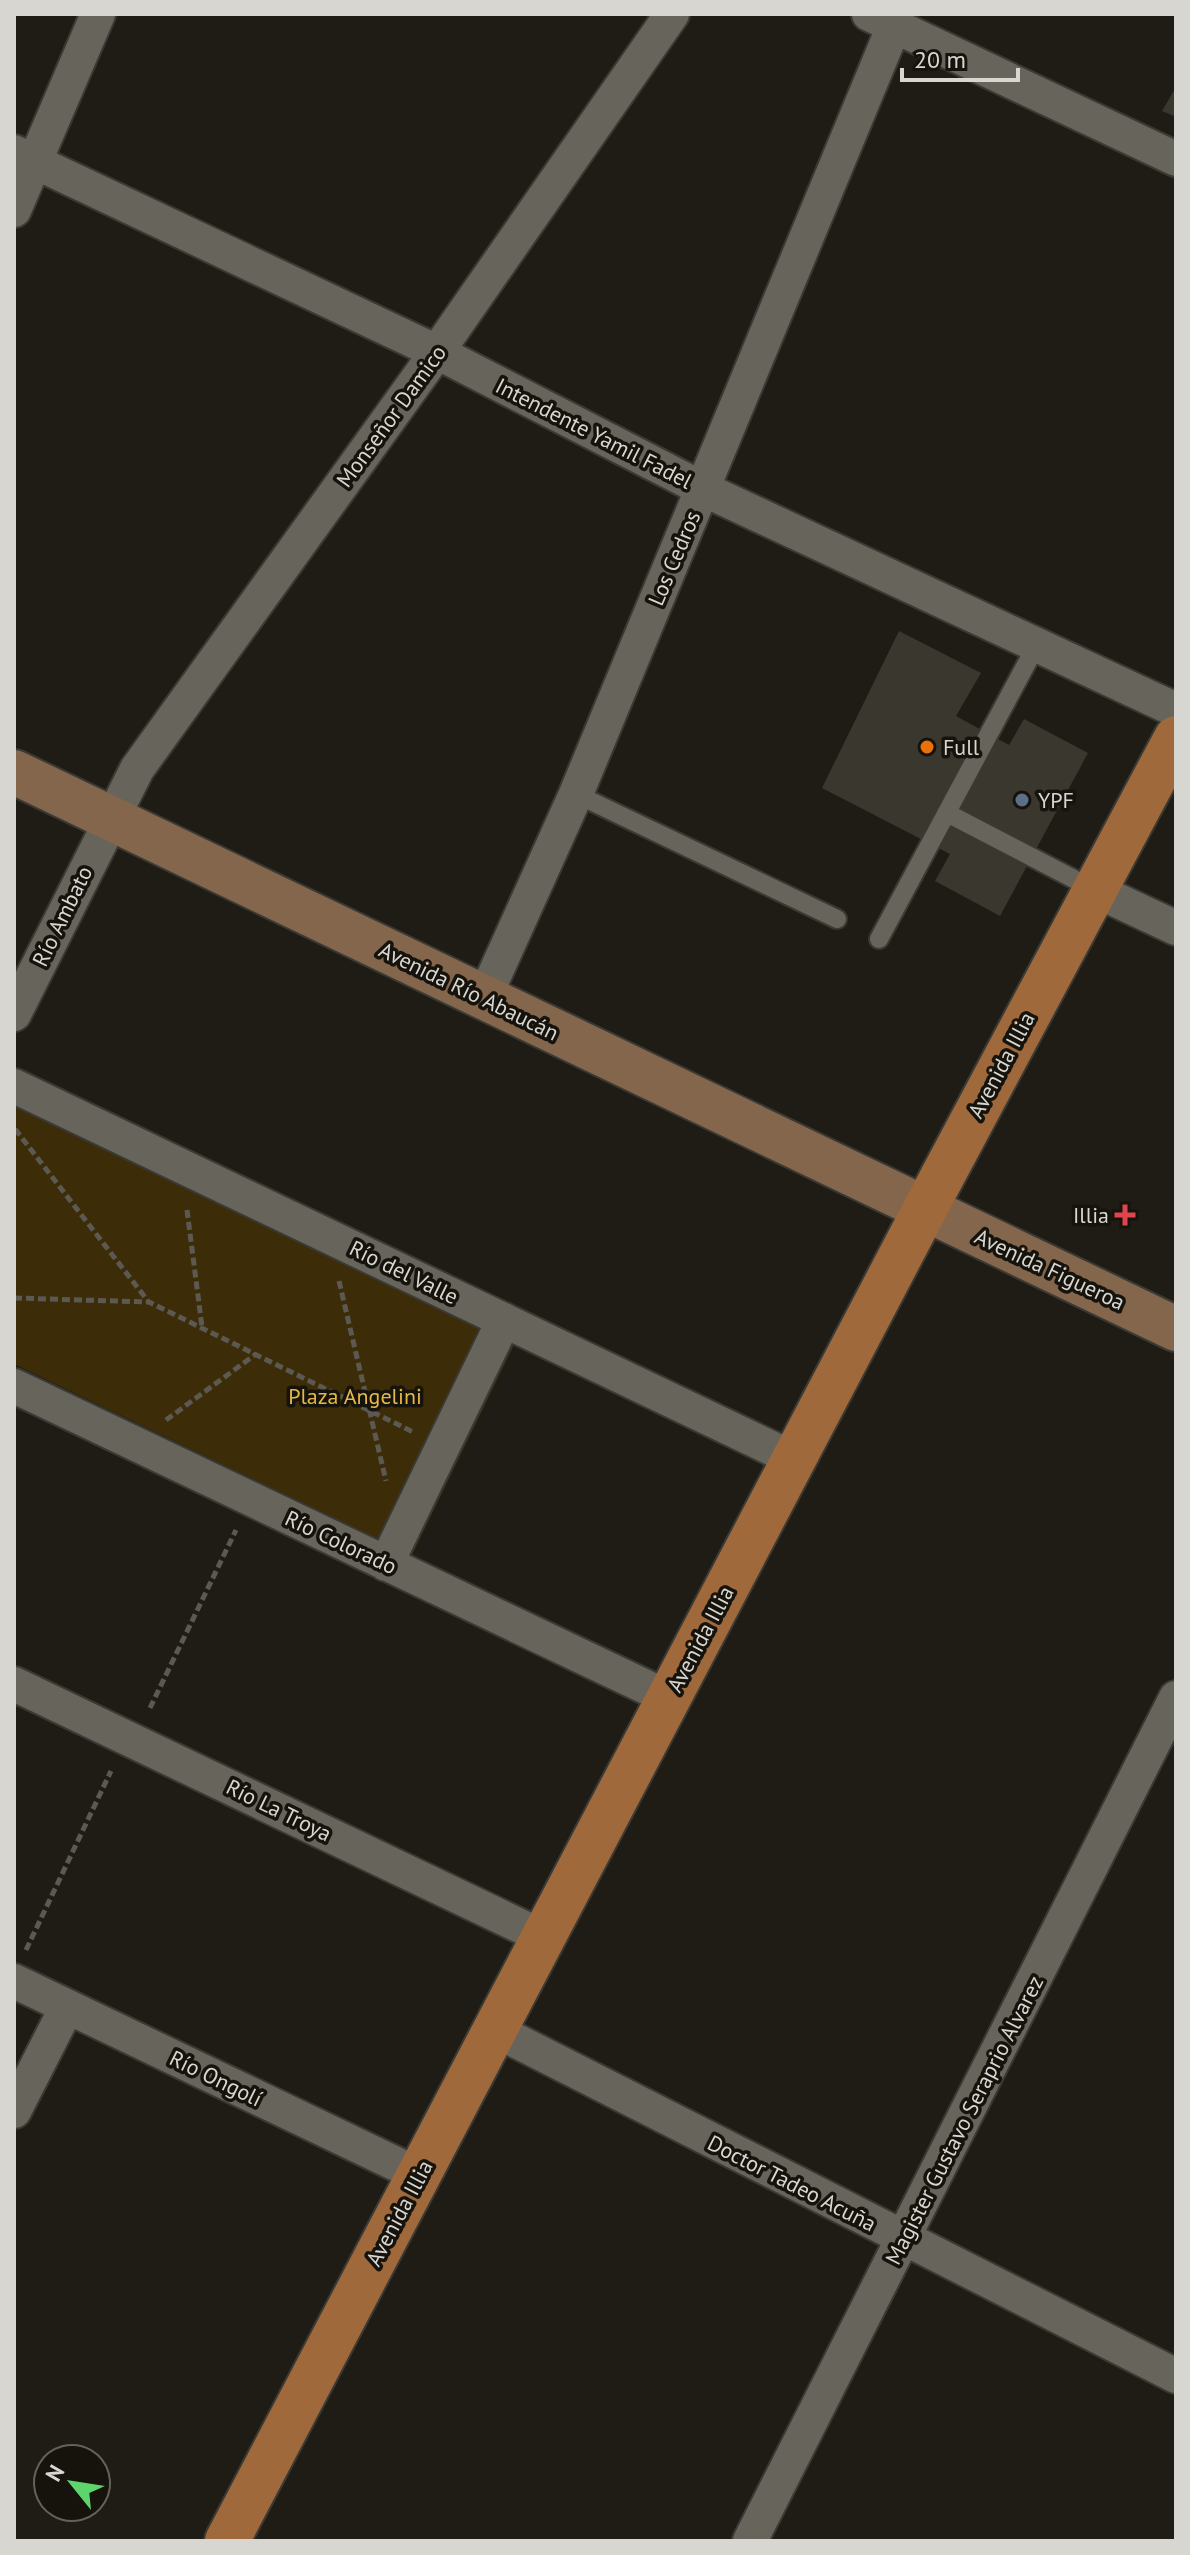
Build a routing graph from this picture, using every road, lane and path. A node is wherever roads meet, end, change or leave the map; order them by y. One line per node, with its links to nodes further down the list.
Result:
1 (98, 14): 4 (street)
2 (672, 14): 7 (street, Monseñor Damico)
3 (881, 20): 5 (street); 8 (street, Los Cedros)
4 (24, 157): 6 (street); 7 (street, Intendente Yamil Fadel)
5 (1176, 159)
6 (14, 210)
7 (437, 352): 8 (street, Intendente Yamil Fadel); 15 (street, Monseñor Damico)
8 (703, 489): 9 (street, Intendente Yamil Fadel); 13 (street, Los Cedros)
9 (1036, 646): 10 (street, Intendente Yamil Fadel); 14 (lane)
10 (1176, 710)
11 (1176, 738): 16 (main road, Avenida Illia)
12 (14, 772): 15 (street, Avenida Río Abaucán)
13 (576, 794): 17 (lane); 20 (street, Los Cedros)
14 (947, 813): 16 (lane); 19 (lane)
15 (110, 818): 20 (street, Avenida Río Abaucán); 21 (street, Río Ambato)
16 (1095, 890): 18 (street); 25 (main road, Avenida Illia)
17 (837, 919)
18 (1176, 928)
19 (879, 939)
20 (484, 998): 25 (street, Avenida Río Abaucán)
21 (14, 1014)
22 (14, 1086): 29 (street, Río del Valle)
23 (14, 1127): 28 (path)
24 (185, 1195): 30 (path)
25 (925, 1209): 31 (street, Avenida Figueroa); 37 (main road, Avenida Illia)
26 (336, 1267): 34 (path)
27 (14, 1298): 28 (path)
28 (149, 1302): 30 (path)
29 (504, 1320): 36 (street); 37 (street, Río del Valle)
30 (202, 1328): 32 (path)
31 (1176, 1329)
32 (256, 1354): 34 (path); 35 (path)
33 (14, 1386): 38 (street, Río Colorado)
34 (369, 1410): 36 (path); 38 (path)
35 (162, 1423)
36 (443, 1446): 38 (street)
37 (794, 1459): 40 (main road, Avenida Illia)
38 (392, 1550): 40 (street, Río Colorado)
39 (14, 1684): 42 (street, Río La Troya)
40 (669, 1698): 42 (main road, Avenida Illia)
41 (1176, 1698): 48 (street, Magister Gustavo Seraprio Alvarez)
42 (543, 1937): 45 (main road, Avenida Illia)
43 (14, 1981): 44 (street, Río Ongolí)
44 (67, 2007): 46 (street); 47 (street, Río Ongolí)
45 (495, 2030): 47 (main road, Avenida Illia); 48 (street, Doctor Tadeo Acuña)
46 (14, 2111)
47 (419, 2175): 50 (main road, Avenida Illia)
48 (903, 2240): 49 (street, Doctor Tadeo Acuña); 51 (street, Magister Gustavo Seraprio Alvarez)
49 (1176, 2376)
50 (227, 2541)
51 (750, 2541)

